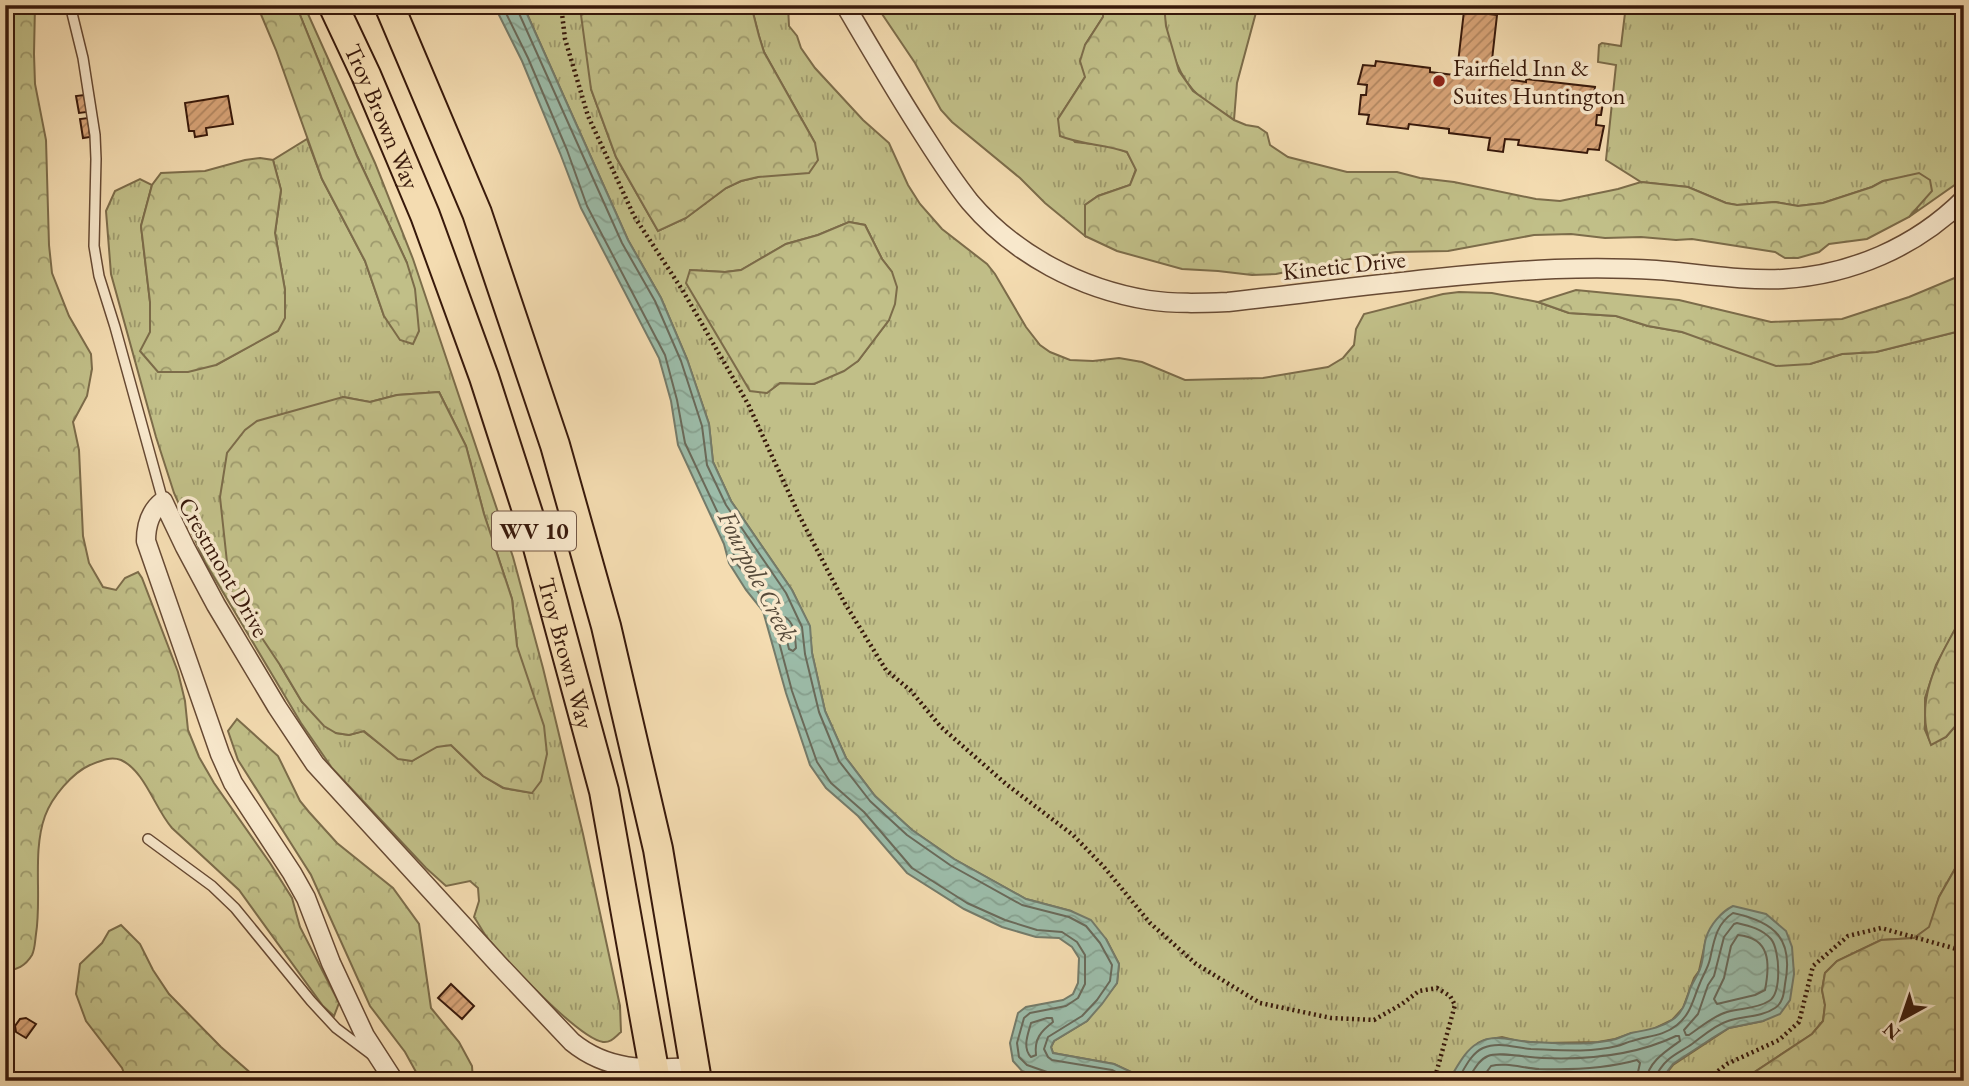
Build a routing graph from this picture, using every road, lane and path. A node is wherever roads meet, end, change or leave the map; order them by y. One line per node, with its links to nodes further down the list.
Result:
1 (70, 5): 7 (lane)
2 (333, 5): 12 (main road, Troy Brown Way / WV 10)
3 (389, 5): 11 (main road, Troy Brown Way / WV 10)
4 (561, 5): 14 (path)
5 (845, 5): 6 (street, Kinetic Drive)
6 (1964, 199)
7 (163, 501): 10 (street, Crestmont Drive); 12 (street, Crestmont Drive)
8 (148, 838): 10 (lane)
9 (1964, 951): 15 (path)
10 (379, 1059): 13 (street, Crestmont Drive)
11 (696, 1074): 12 (street, Crestmont Drive)
12 (656, 1075)
13 (394, 1081)
14 (1434, 1081)
15 (1705, 1081)

